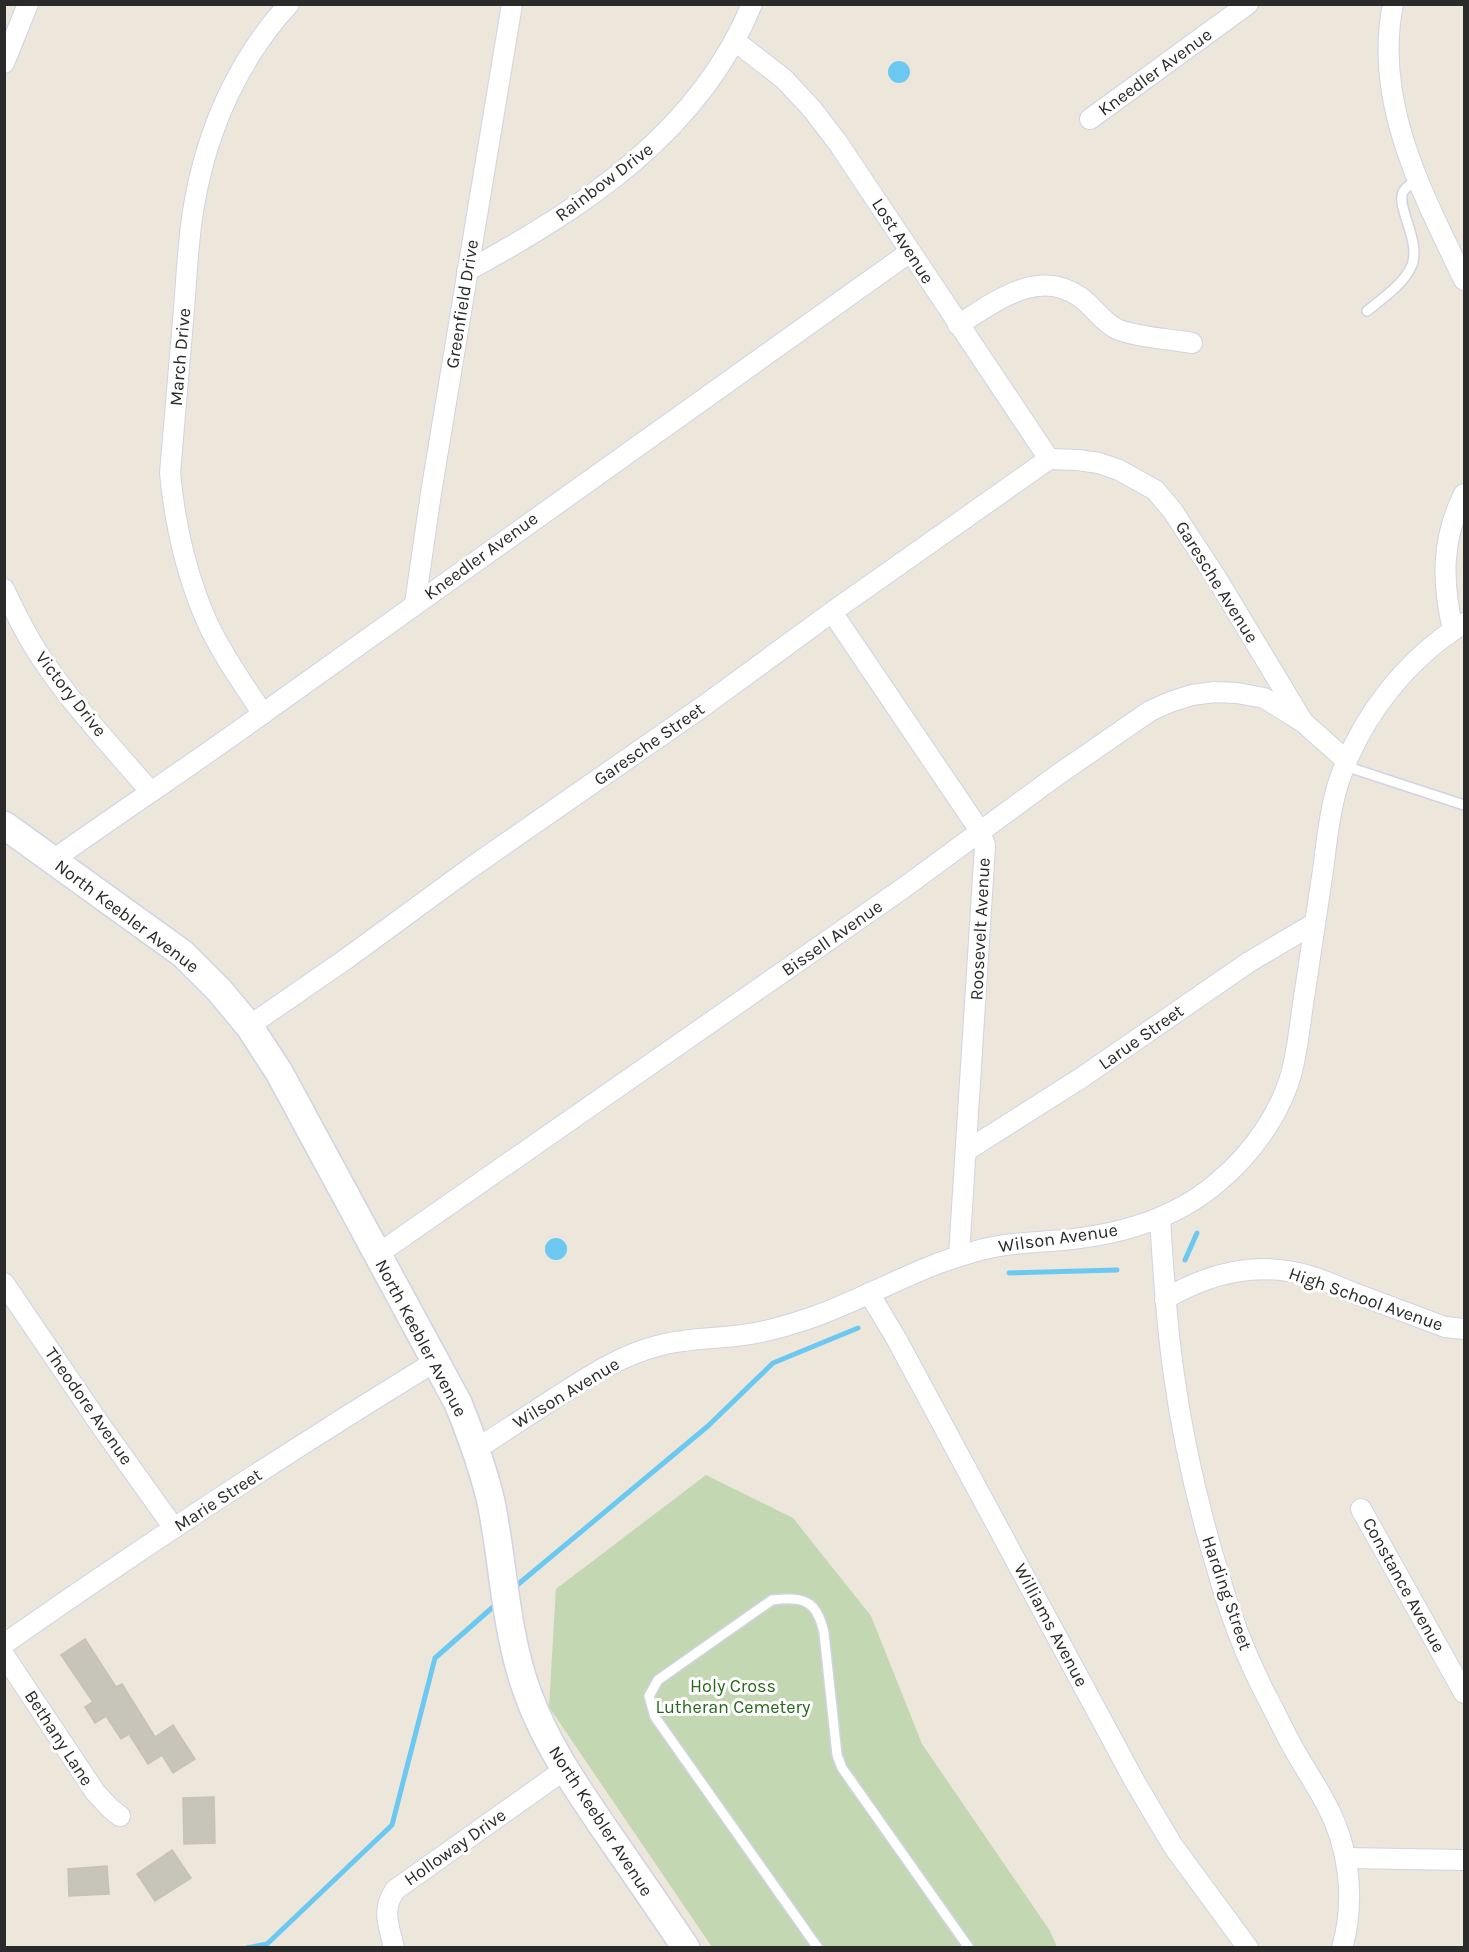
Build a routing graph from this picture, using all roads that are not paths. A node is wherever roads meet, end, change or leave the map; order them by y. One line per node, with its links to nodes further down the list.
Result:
1 (28, 4): 8 (street)
2 (289, 4): 23 (street, March Drive)
3 (512, 4): 12 (street, Greenfield Drive)
4 (752, 4): 7 (street, Rainbow Drive)
5 (1248, 4): 9 (street, Kneedler Avenue)
6 (1393, 4): 10 (street)
7 (735, 41): 11 (street, Lost Avenue); 12 (street, Rainbow Drive)
8 (4, 63)
9 (1090, 119)
10 (1416, 180): 13 (street); 14 (lane)
11 (910, 252): 15 (street, Lost Avenue); 20 (street, Kneedler Avenue)
12 (467, 271): 20 (street, Greenfield Drive)
13 (1464, 280)
14 (1367, 311)
15 (958, 325): 16 (street); 17 (street, Lost Avenue)
16 (1192, 343)
17 (1049, 459): 21 (street, Garesche Street); 24 (street, Garesche Avenue)
18 (1464, 494): 22 (street)
19 (4, 589): 26 (street, Victory Drive)
20 (415, 604): 23 (street, Kneedler Avenue)
21 (832, 612): 29 (street, Roosevelt Avenue); 32 (street, Garesche Street)
22 (1459, 627): 25 (street, Wilson Avenue)
23 (263, 714): 26 (street, Kneedler Avenue)
24 (1303, 722): 25 (street, Garesche Avenue); 29 (street, Bissell Avenue)
25 (1346, 763): 27 (lane); 31 (street, Wilson Avenue)
26 (150, 791): 30 (street, Kneedler Avenue)
27 (1464, 805)
28 (4, 825): 30 (street, North Keebler Avenue)
29 (980, 831): 33 (street, Roosevelt Avenue); 35 (street, Bissell Avenue)
30 (53, 860): 32 (street, North Keebler Avenue)
31 (1315, 923): 33 (street, Larue Street); 34 (street, Wilson Avenue)
32 (249, 1026): 35 (street, North Keebler Avenue)
33 (966, 1151): 36 (street, Roosevelt Avenue)
34 (1160, 1218): 36 (street, Wilson Avenue); 39 (street, Harding Street)
35 (378, 1254): 41 (street, North Keebler Avenue)
36 (959, 1255): 38 (street, Wilson Avenue)
37 (4, 1283): 44 (street, Theodore Avenue)
38 (869, 1293): 42 (street, Wilson Avenue); 56 (street, Williams Avenue)
39 (1165, 1299): 40 (street, High School Avenue); 50 (street, Harding Street)
40 (1462, 1333)
41 (436, 1361): 42 (street, North Keebler Avenue); 44 (street, Marie Street)
42 (476, 1449): 48 (street, North Keebler Avenue)
43 (1361, 1509): 47 (street, Constance Avenue)
44 (174, 1528): 45 (street, Marie Street)
45 (4, 1644)
46 (4, 1655): 49 (street, Bethany Lane)
47 (1464, 1693)
48 (564, 1770): 52 (street, Holloway Drive); 53 (street, North Keebler Avenue)
49 (120, 1816)
50 (1346, 1858): 51 (street); 57 (street, Harding Street)
51 (1464, 1860)
52 (394, 1947)
53 (686, 1947)
54 (818, 1947): 55 (lane)
55 (969, 1947)
56 (1248, 1947)
57 (1342, 1947)

